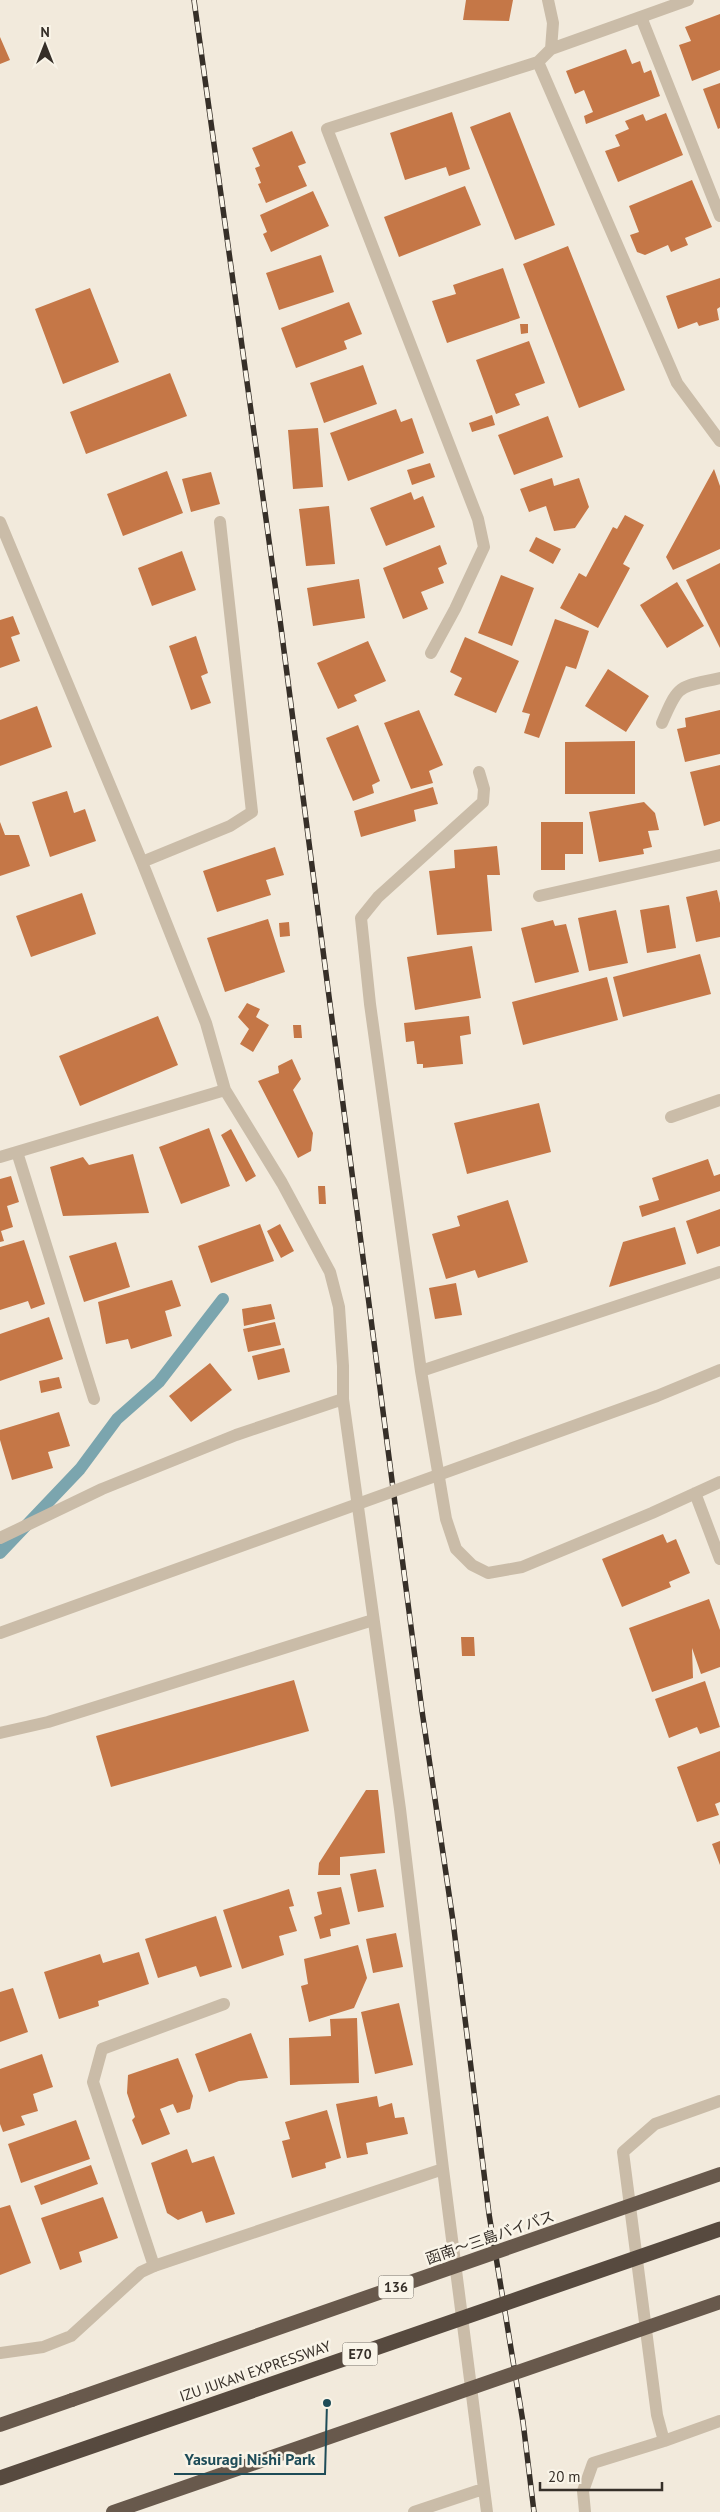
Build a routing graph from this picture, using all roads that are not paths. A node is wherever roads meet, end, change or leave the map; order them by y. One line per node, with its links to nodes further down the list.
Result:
1 (548, 0): 4 (street)
2 (688, 0): 3 (street)
3 (641, 17): 4 (street); 6 (street)
4 (551, 49): 5 (street)
5 (538, 62): 7 (street); 10 (street)
6 (720, 216)
7 (720, 441)
8 (0, 522): 15 (street)
9 (220, 522): 15 (street)
10 (431, 653)
11 (720, 678): 12 (street)
12 (662, 723)
13 (479, 772): 24 (street)
14 (720, 855): 16 (street)
15 (142, 862): 17 (street)
16 (539, 896)
17 (225, 1090): 20 (street); 26 (street)
18 (720, 1100): 19 (street)
19 (671, 1117)
20 (17, 1152): 21 (street); 25 (street)
21 (0, 1157)
22 (720, 1272): 24 (street)
23 (720, 1370): 32 (street, bridge)
24 (421, 1371): 28 (street)
25 (94, 1399)
26 (343, 1399): 29 (street); 31 (street)
27 (720, 1482): 28 (street)
28 (695, 1493): 30 (street)
29 (0, 1538)
30 (720, 1558)
31 (373, 1620): 33 (street); 36 (street)
32 (0, 1633)
33 (0, 1733)
34 (224, 2004): 39 (street)
35 (720, 2101): 44 (street)
36 (443, 2169): 39 (street); 46 (street)
37 (720, 2174): 43 (highway, 函南～三島バイパス / 136, bridge)
38 (720, 2229): 45 (highway, IZU JUKAN EXPRESSWAY / E70, bridge)
39 (154, 2266): 41 (street)
40 (720, 2302): 47 (highway, bridge)
41 (0, 2353)
42 (720, 2421): 44 (street)
43 (0, 2425)
44 (664, 2441): 50 (street)
45 (0, 2478)
46 (483, 2488): 48 (street); 49 (street)
47 (113, 2512)
48 (414, 2512)
49 (487, 2512)
50 (585, 2512)

